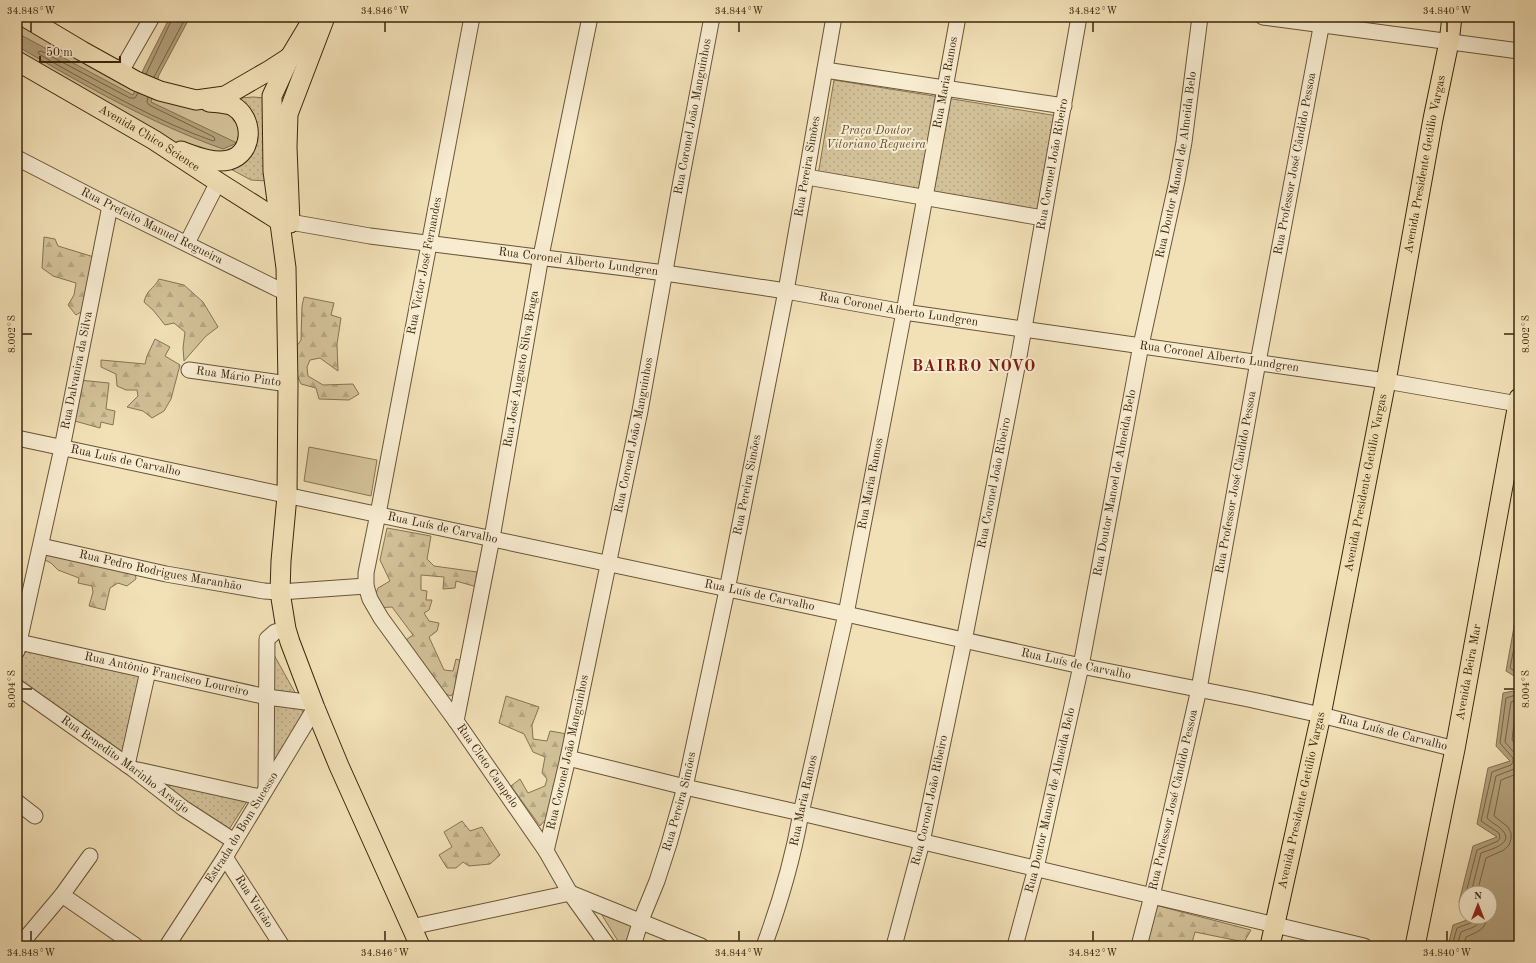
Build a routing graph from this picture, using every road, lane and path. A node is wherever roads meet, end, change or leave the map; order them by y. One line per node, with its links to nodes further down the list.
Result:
1 (25, 17): 20 (main road)
2 (152, 17): 20 (street)
3 (314, 17): 17 (main road)
4 (325, 17): 26 (main road)
5 (472, 17): 36 (street, Rua Victor José Fernandes)
6 (590, 17): 37 (street, Rua José Augusto Silva Braga)
7 (712, 17): 38 (street, Rua Coronel João Manguinhos)
8 (834, 17): 19 (street, Rua Pereira Simões)
9 (958, 17): 21 (street, Rua Maria Ramos)
10 (1079, 17): 25 (street, Rua Coronel João Ribeiro)
11 (1200, 17): 43 (street, Rua Doutor Manoel de Almeida Belo)
12 (1263, 17): 14 (street)
13 (1452, 17): 15 (main road, Avenida Presidente Getúlio Vargas)
14 (1323, 21): 15 (street); 44 (street, Rua Professor José Cândido Pessoa)
15 (1449, 42): 16 (street); 46 (main road, Avenida Presidente Getúlio Vargas)
16 (1519, 51)
17 (290, 58): 22 (main road); 23 (main road)
18 (17, 61): 27 (main road, Avenida Chico Science)
19 (825, 70): 21 (street); 29 (street, Rua Pereira Simões)
20 (128, 77): 24 (main road)
21 (944, 87): 25 (street); 31 (street, Rua Maria Ramos)
22 (225, 96): 23 (main road); 24 (main road)
23 (272, 96): 26 (main road); 34 (main road)
24 (196, 100): 27 (main road)
25 (1064, 106): 33 (street, Rua Coronel João Ribeiro)
26 (288, 114): 34 (main road)
27 (154, 140): 30 (main road, Avenida Chico Science)
28 (17, 158): 32 (street, Rua Prefeito Manuel Regueira)
29 (807, 178): 31 (street); 39 (street, Rua Pereira Simões)
30 (218, 182): 34 (main road, Avenida Chico Science); 35 (street)
31 (925, 198): 33 (street); 41 (street, Rua Maria Ramos)
32 (110, 206): 35 (street, Rua Prefeito Manuel Regueira); 50 (street, Rua Dalvanira da Silva)
33 (1043, 218): 42 (street, Rua Coronel João Ribeiro)
34 (284, 221): 36 (street, Rua Coronel Alberto Lundgren); 40 (main road)
35 (187, 243): 40 (street, Rua Prefeito Manuel Regueira)
36 (430, 243): 37 (street, Rua Coronel Alberto Lundgren); 52 (street, Rua Victor José Fernandes)
37 (541, 256): 38 (street, Rua Coronel Alberto Lundgren); 53 (street, Rua José Augusto Silva Braga)
38 (665, 273): 39 (street, Rua Coronel Alberto Lundgren); 55 (street, Rua Coronel João Manguinhos)
39 (786, 292): 41 (street, Rua Coronel Alberto Lundgren); 57 (street, Rua Pereira Simões)
40 (286, 293): 47 (main road)
41 (904, 312): 42 (street, Rua Coronel Alberto Lundgren); 59 (street, Rua Maria Ramos)
42 (1024, 330): 43 (street, Rua Coronel Alberto Lundgren); 61 (street, Rua Coronel João Ribeiro)
43 (1141, 345): 44 (street, Rua Coronel Alberto Lundgren); 63 (street, Rua Doutor Manoel de Almeida Belo)
44 (1258, 362): 46 (street, Rua Coronel Alberto Lundgren); 66 (street, Rua Professor José Cândido Pessoa)
45 (189, 370): 47 (street, Rua Mário Pinto)
46 (1386, 381): 48 (street, Rua Coronel Alberto Lundgren); 69 (main road, Avenida Presidente Getúlio Vargas)
47 (288, 384): 51 (main road)
48 (1518, 401): 71 (main road, Avenida Beira Mar)
49 (17, 438): 50 (street, Rua Luís de Carvalho)
50 (62, 448): 51 (street, Rua Luís de Carvalho); 54 (street, Rua Dalvanira da Silva)
51 (287, 496): 52 (street, Rua Luís de Carvalho); 58 (main road)
52 (378, 514): 53 (street, Rua Luís de Carvalho); 56 (street, Rua Cleto Campelo)
53 (492, 538): 55 (street, Rua Luís de Carvalho); 70 (street, Rua José Augusto Silva Braga)
54 (41, 546): 58 (street, Rua Pedro Rodrigues Maranhão); 62 (street, Rua Dalvanira da Silva)
55 (608, 564): 57 (street, Rua Luís de Carvalho); 72 (street, Rua Coronel João Manguinhos)
56 (366, 586): 58 (street); 70 (street, Rua Cleto Campelo)
57 (727, 590): 59 (street, Rua Luís de Carvalho); 74 (street, Rua Pereira Simões)
58 (280, 592): 60 (main road)
59 (846, 614): 61 (street, Rua Luís de Carvalho); 77 (street, Rua Maria Ramos)
60 (286, 629): 67 (street); 68 (main road)
61 (964, 641): 63 (street, Rua Luís de Carvalho); 80 (street, Rua Coronel João Ribeiro)
62 (18, 646): 64 (street, Rua Antônio Francisco Loureiro)
63 (1081, 666): 66 (street, Rua Luís de Carvalho); 84 (street, Rua Doutor Manoel de Almeida Belo)
64 (148, 671): 67 (street, Rua Antônio Francisco Loureiro); 73 (street)
65 (17, 687): 73 (street, Rua Benedito Marinho Araújo)
66 (1199, 689): 69 (street, Rua Luís de Carvalho); 87 (street, Rua Professor José Cândido Pessoa)
67 (267, 697): 68 (street, Rua Antônio Francisco Loureiro); 75 (street)
68 (314, 706): 75 (street, Estrada do Bom Sucesso); 90 (main road)
69 (1321, 715): 71 (street, Rua Luís de Carvalho); 89 (main road, Avenida Presidente Getúlio Vargas)
70 (456, 721): 81 (street, Rua Cleto Campelo)
71 (1455, 749): 105 (main road, Avenida Beira Mar)
72 (568, 758): 74 (street); 81 (street, Rua Coronel João Manguinhos)
73 (130, 767): 75 (street); 79 (street, Rua Benedito Marinho Araújo)
74 (685, 787): 77 (street); 88 (street, Rua Pereira Simões)
75 (263, 792): 79 (street, Estrada do Bom Sucesso)
76 (17, 802): 78 (street)
77 (802, 812): 80 (street); 99 (street, Rua Maria Ramos)
78 (35, 816)
79 (234, 841): 83 (street, Estrada do Bom Sucesso)
80 (922, 842): 84 (street); 100 (street, Rua Coronel João Ribeiro)
81 (546, 851): 85 (street, Rua Cleto Campelo)
82 (90, 856): 86 (street)
83 (225, 857): 93 (street, Estrada do Bom Sucesso); 94 (street, Rua Vulcão)
84 (1036, 868): 87 (street); 101 (street, Rua Doutor Manoel de Almeida Belo)
85 (570, 893): 88 (street); 90 (street); 96 (street, Rua Cleto Campelo)
86 (62, 895): 91 (street); 92 (street)
87 (1152, 896): 89 (street); 102 (street, Rua Professor José Cândido Pessoa)
88 (641, 920): 97 (street, Rua Pereira Simões); 98 (street)
89 (1276, 924): 103 (main road, Avenida Presidente Getúlio Vargas); 104 (street)
90 (411, 927): 95 (main road)
91 (19, 946)
92 (136, 946)
93 (167, 946)
94 (282, 946)
95 (420, 946)
96 (608, 946)
97 (633, 946)
98 (701, 946)
99 (764, 946)
100 (894, 946)
101 (1015, 946)
102 (1139, 946)
103 (1270, 946)
104 (1364, 946)
105 (1415, 946)

